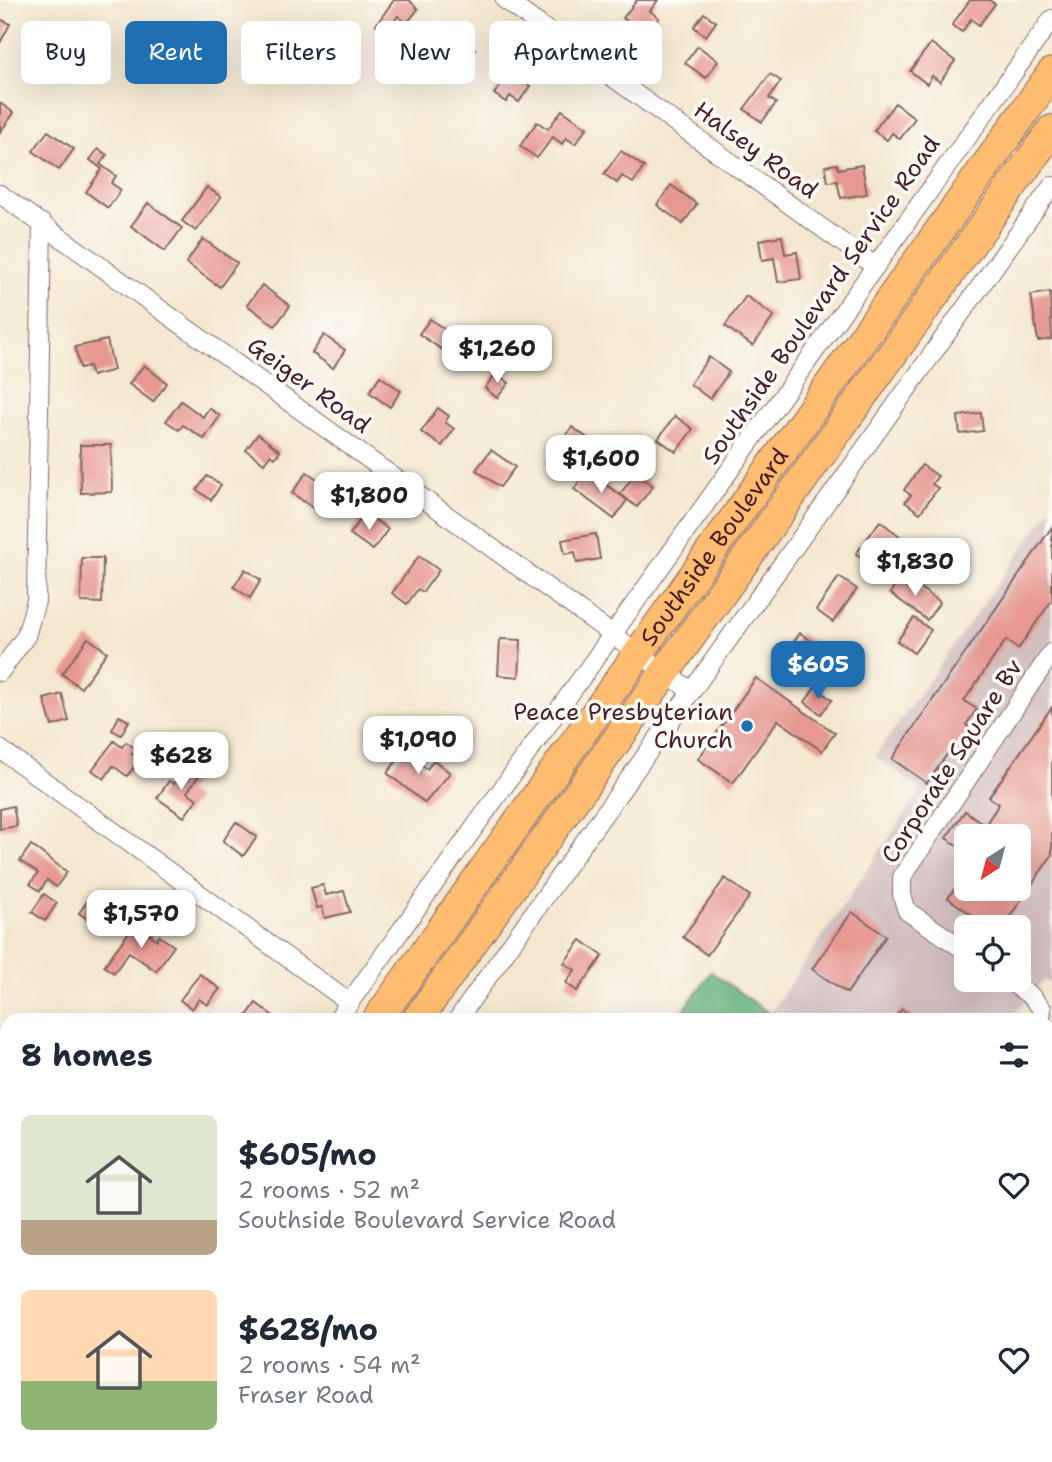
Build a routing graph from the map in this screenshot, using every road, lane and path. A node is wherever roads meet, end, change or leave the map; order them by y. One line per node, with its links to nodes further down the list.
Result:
1 (505, 0): 8 (street, Halsey Road)
2 (1052, 19): 8 (street, Southside Boulevard Service Road)
3 (1052, 73): 11 (highway, Southside Boulevard)
4 (1052, 130): 13 (highway, Southside Boulevard)
5 (1052, 186): 14 (street)
6 (0, 194): 7 (street, Geiger Road)
7 (42, 223): 9 (street, Geiger Road); 12 (street)
8 (875, 266): 9 (street, Southside Boulevard Service Road)
9 (613, 634): 11 (street, Geiger Road); 18 (street, Southside Boulevard Service Road)
10 (1052, 652): 16 (street, Corporate Square Bv)
11 (639, 653): 13 (street, Geiger Road); 20 (highway, Southside Boulevard)
12 (0, 672)
13 (665, 672): 14 (street, Geiger Road); 21 (highway, Southside Boulevard)
14 (691, 691): 22 (street)
15 (0, 749): 18 (street)
16 (954, 943)
17 (1025, 992): 23 (street)
18 (350, 1003): 19 (street, Southside Boulevard Service Road)
19 (343, 1013)
20 (382, 1013)
21 (422, 1013)
22 (462, 1013)
23 (1042, 1013)

